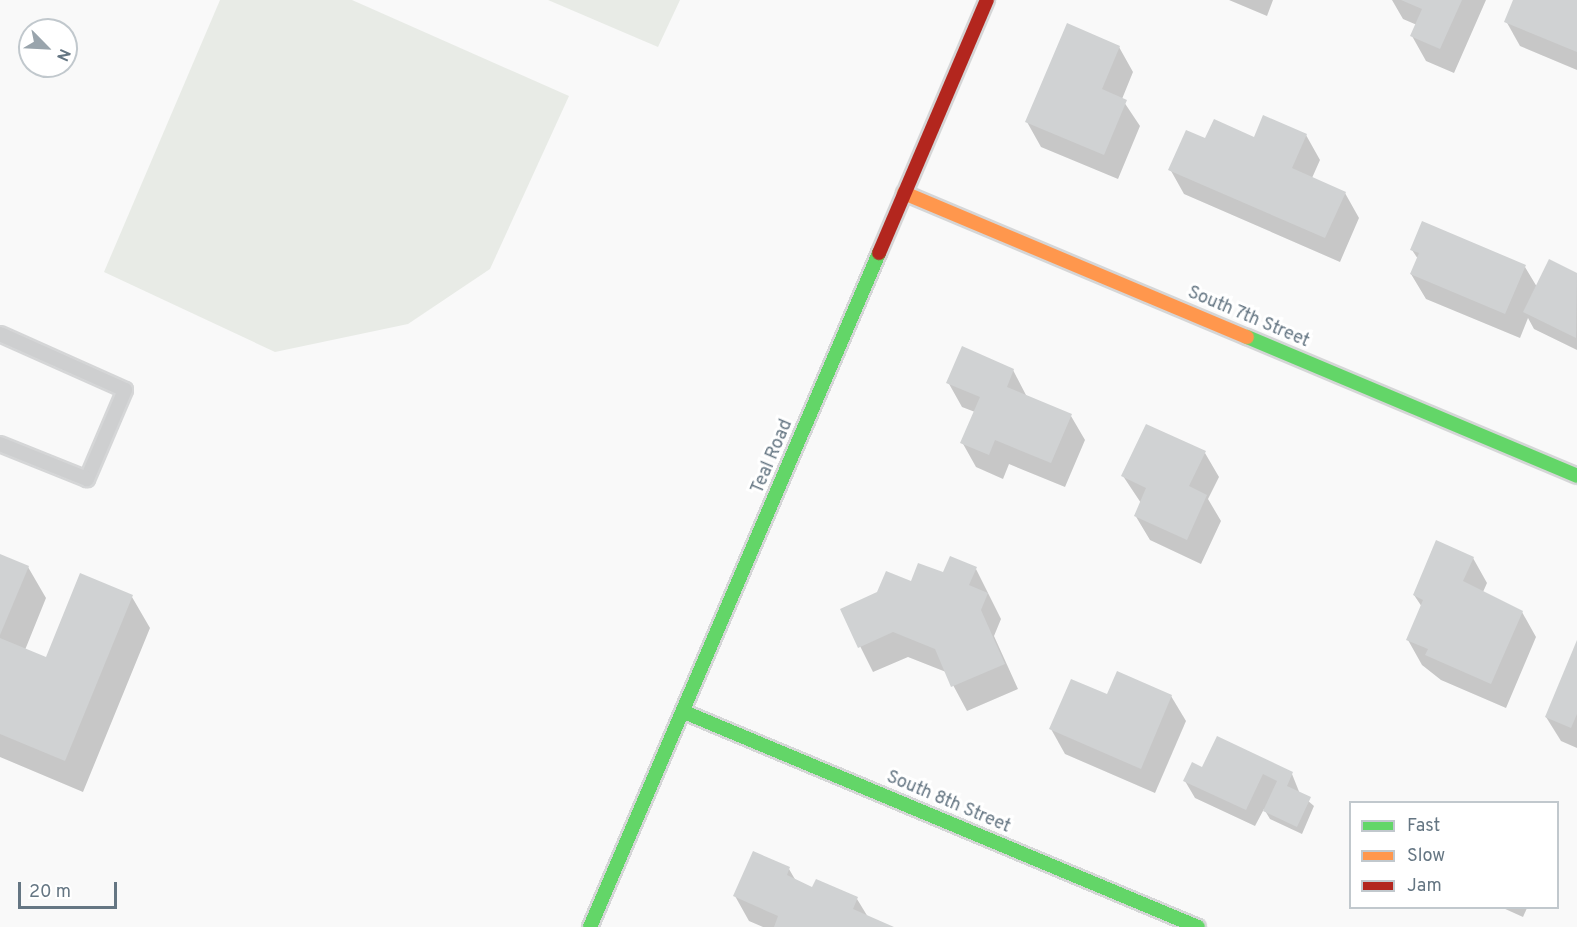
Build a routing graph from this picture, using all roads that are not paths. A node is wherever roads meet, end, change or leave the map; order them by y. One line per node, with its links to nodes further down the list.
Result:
1 (987, 0): 2 (street, Teal Road)
2 (904, 193): 5 (street, South 7th Street); 6 (street, Teal Road)
3 (0, 334): 4 (lane)
4 (0, 444)
5 (1577, 476)
6 (684, 712): 7 (street, Teal Road); 8 (street, South 8th Street)
7 (590, 927)
8 (1198, 927)

